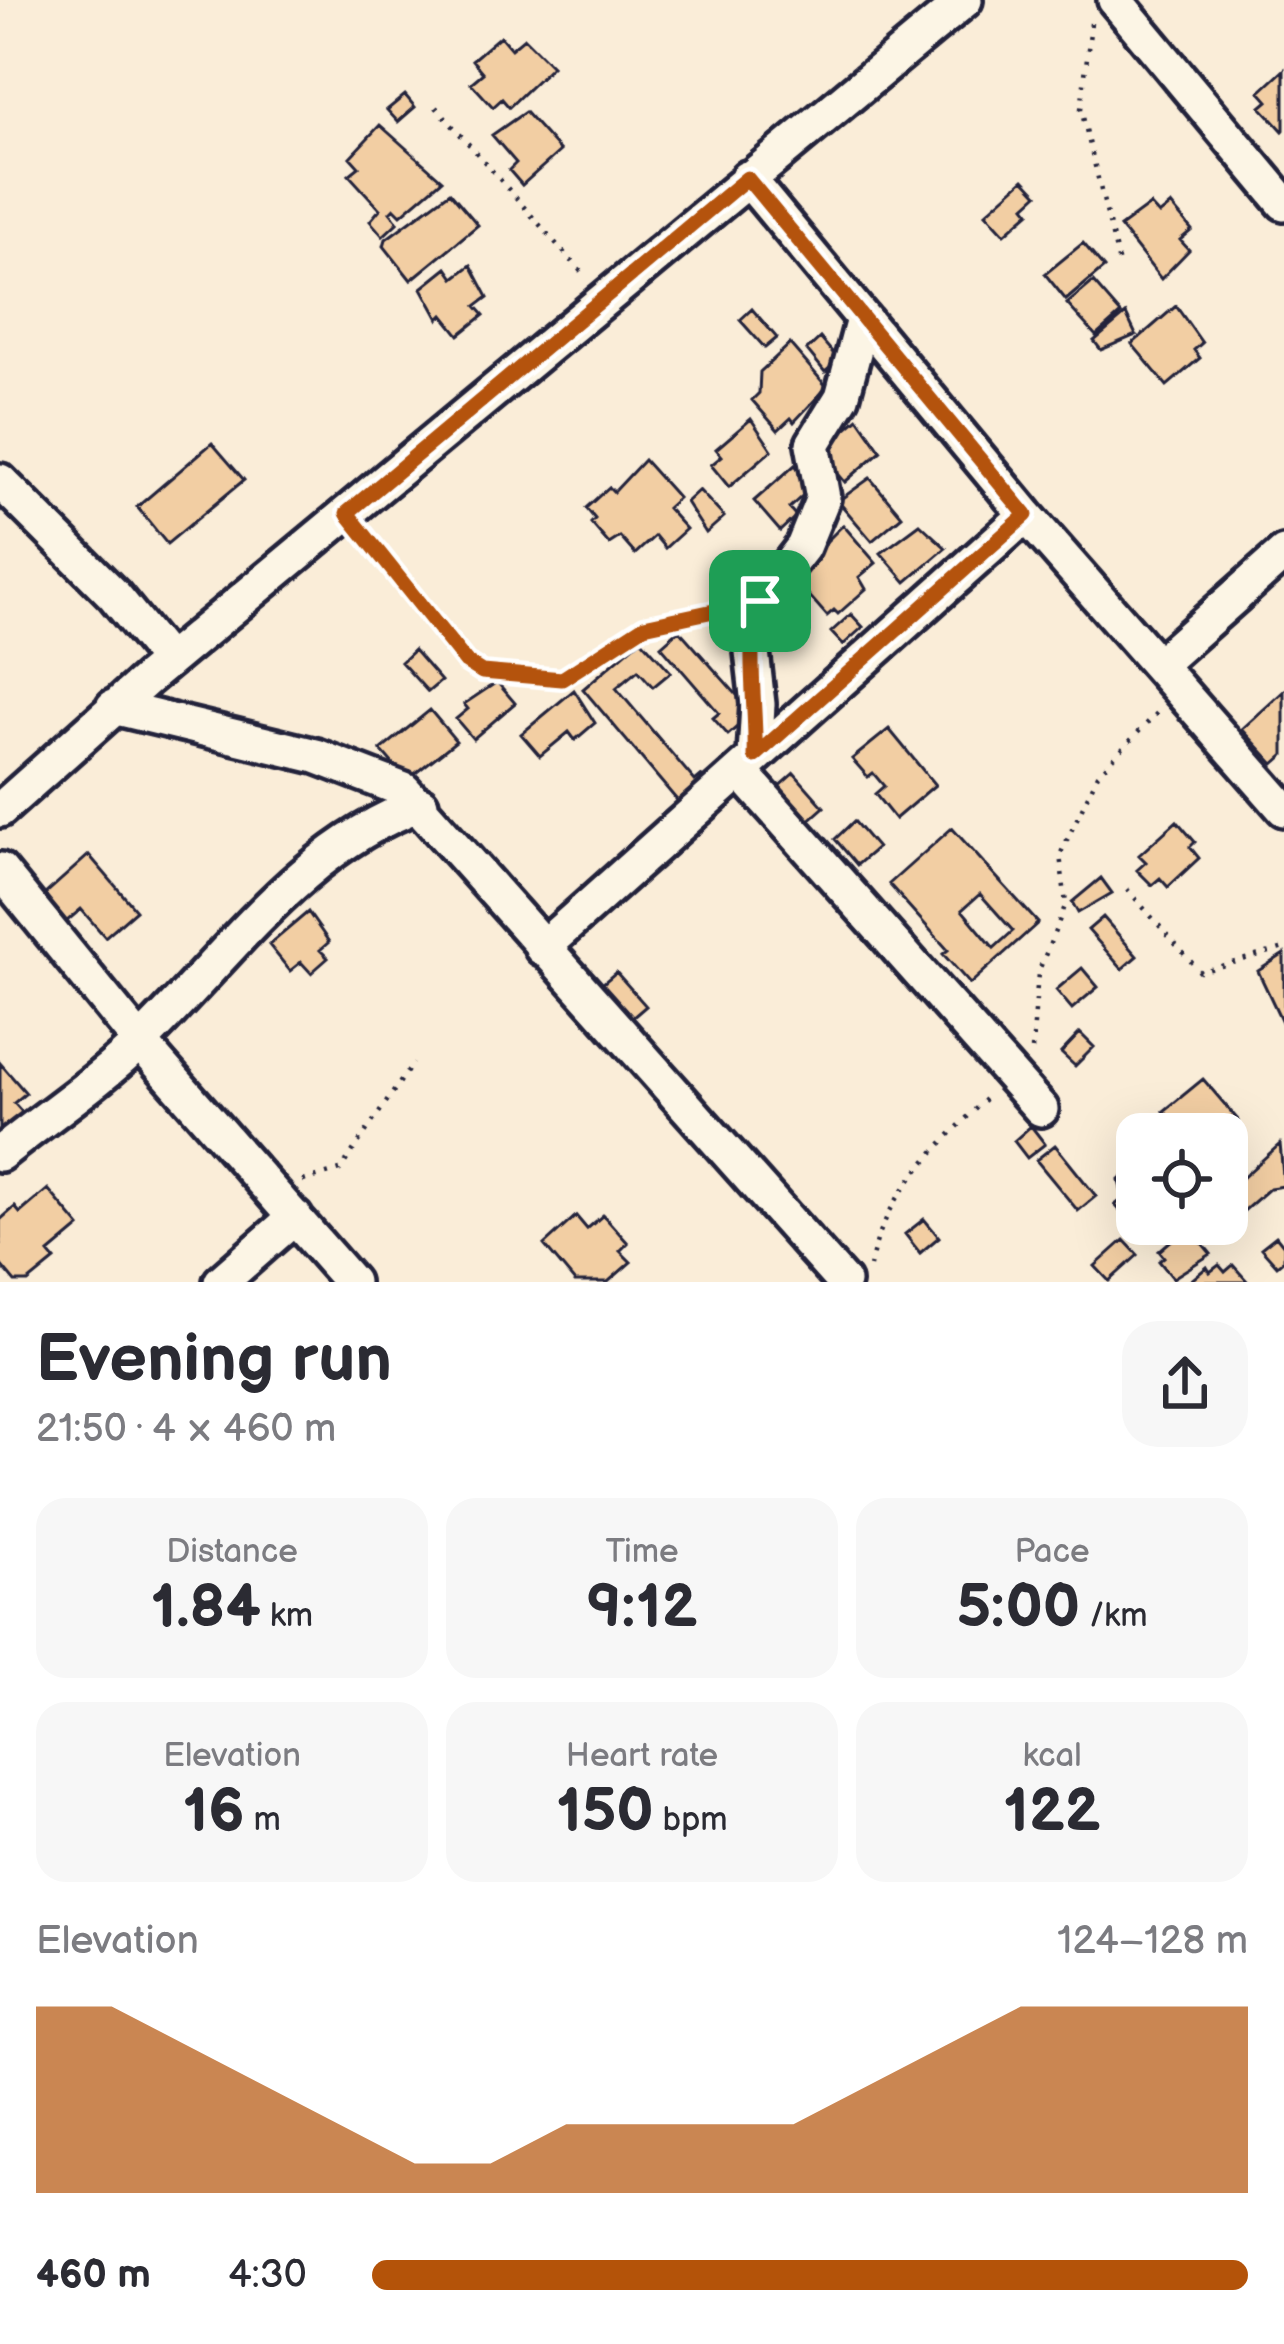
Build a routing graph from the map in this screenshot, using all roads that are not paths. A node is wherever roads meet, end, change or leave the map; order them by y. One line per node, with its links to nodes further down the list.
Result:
1 (965, 0): 3 (street)
2 (1103, 11): 4 (street)
3 (747, 178): 5 (street); 9 (street)
4 (1284, 203)
5 (863, 319): 7 (street); 12 (street)
6 (0, 481): 9 (street)
7 (1026, 515): 10 (street); 12 (street)
8 (1284, 553): 10 (street)
9 (168, 661): 11 (street)
10 (1164, 667): 14 (street)
11 (113, 707): 13 (street); 15 (street)
12 (748, 764): 17 (street); 19 (street)
13 (421, 804): 17 (street); 18 (street)
14 (1284, 809)
15 (0, 810)
16 (0, 870): 18 (street)
17 (542, 948): 24 (street)
18 (140, 1042): 20 (street); 21 (street)
19 (1042, 1109)
20 (0, 1154)
21 (289, 1210): 22 (street); 23 (street)
22 (221, 1282)
23 (351, 1282)
24 (843, 1282)

